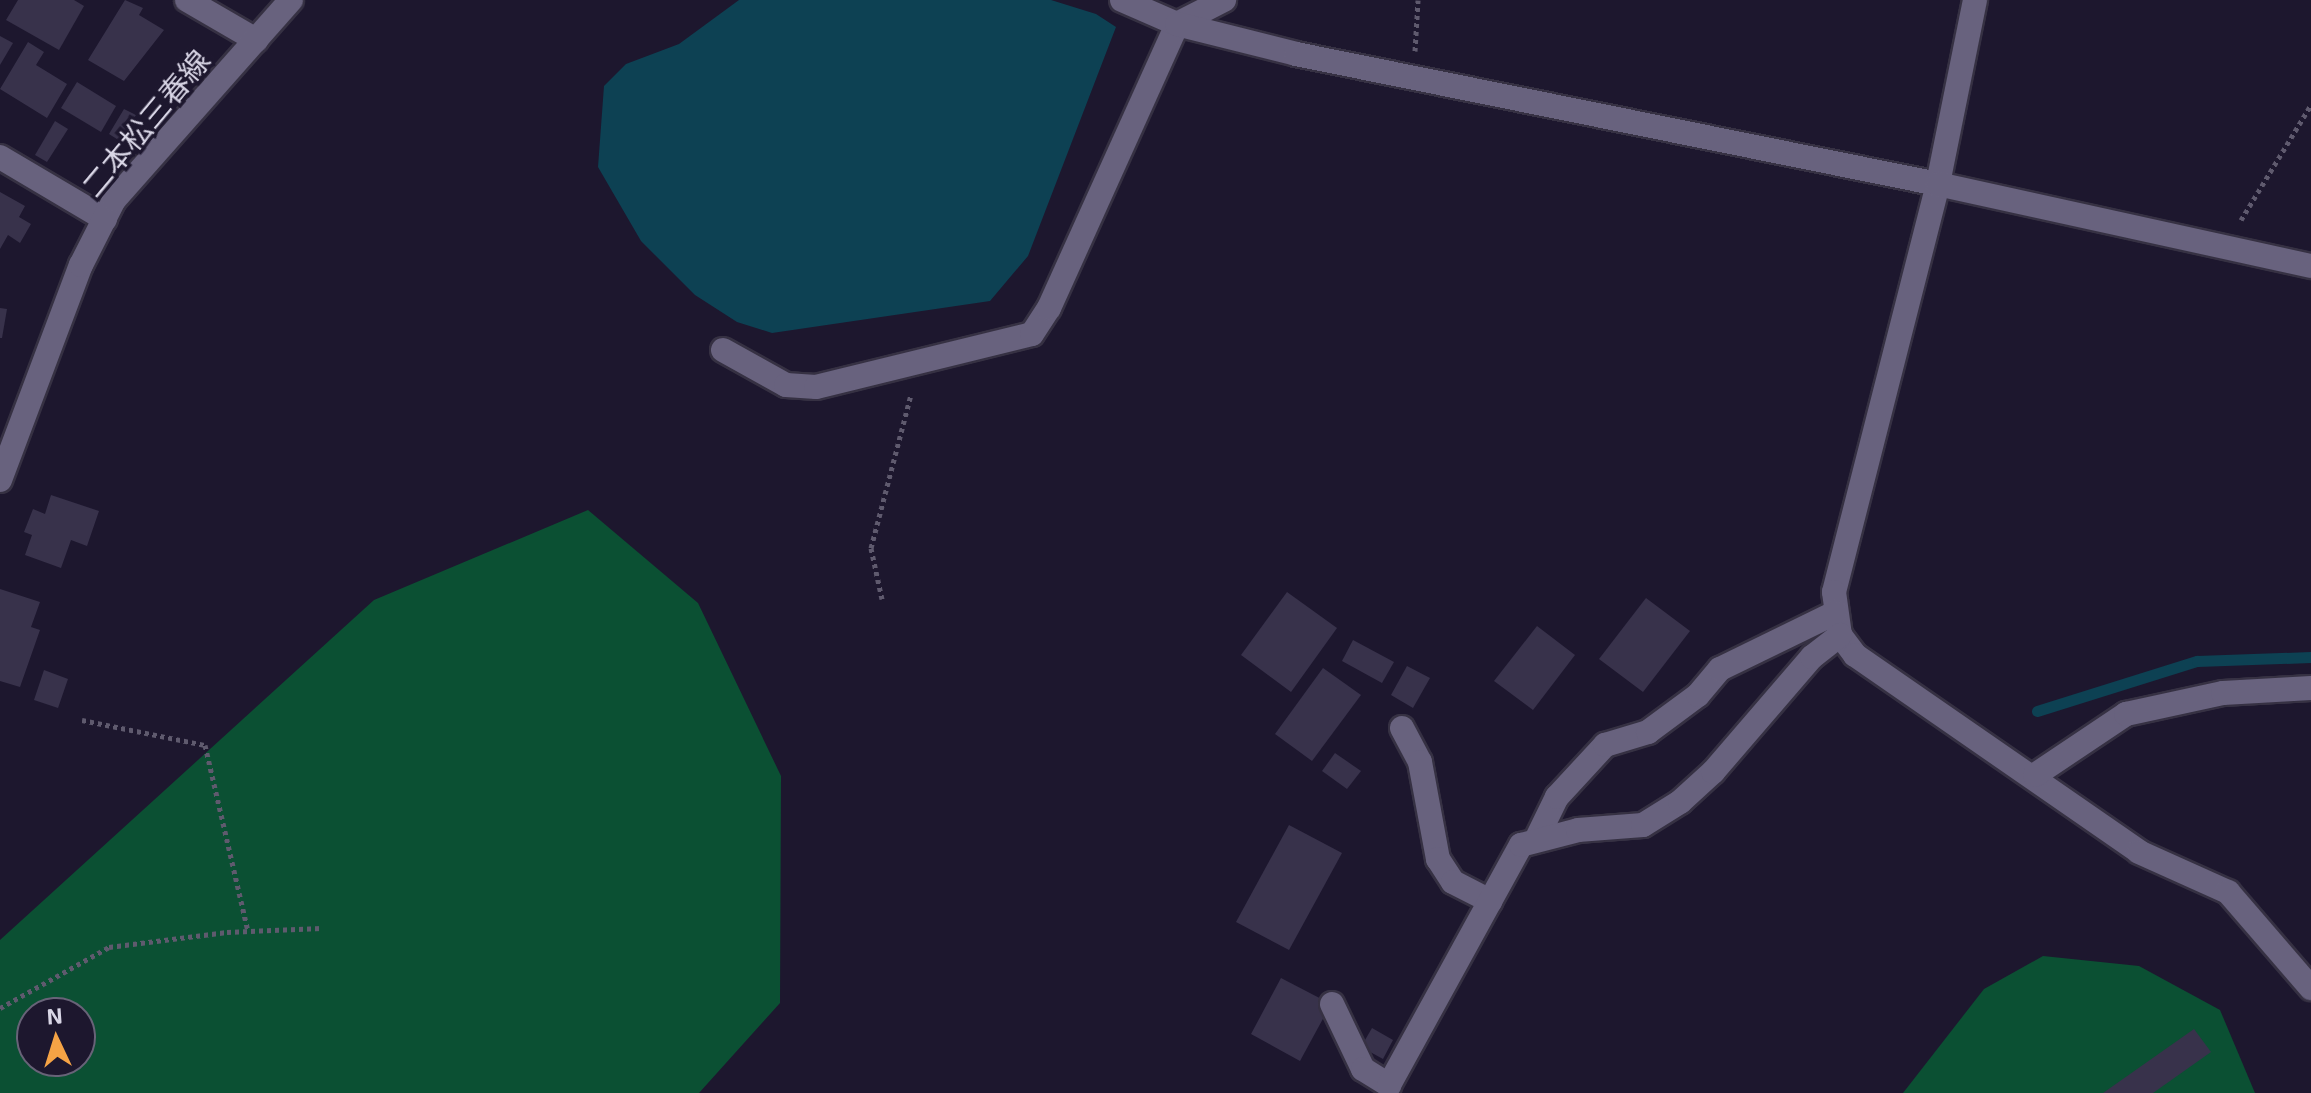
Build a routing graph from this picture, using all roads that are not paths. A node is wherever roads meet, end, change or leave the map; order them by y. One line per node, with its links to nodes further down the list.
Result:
1 (187, 0): 7 (street)
2 (291, 0): 7 (street, 二本松三春線)
3 (1122, 0): 6 (street)
4 (1224, 0): 6 (street)
5 (1975, 0): 9 (street)
6 (1177, 24): 9 (street); 12 (street)
7 (256, 40): 10 (street, 二本松三春線)
8 (0, 157): 10 (street)
9 (1938, 184): 11 (street); 14 (street)
10 (105, 219): 13 (street, 二本松三春線)
11 (2311, 266)
12 (723, 350)
13 (0, 480)
14 (1838, 624): 17 (street); 18 (street); 18 (street)
15 (2311, 688): 17 (street)
16 (1402, 728): 19 (street)
17 (2035, 775): 20 (street)
18 (1536, 840): 19 (street)
19 (1490, 901): 21 (street)
20 (2311, 988)
21 (1332, 1004)

